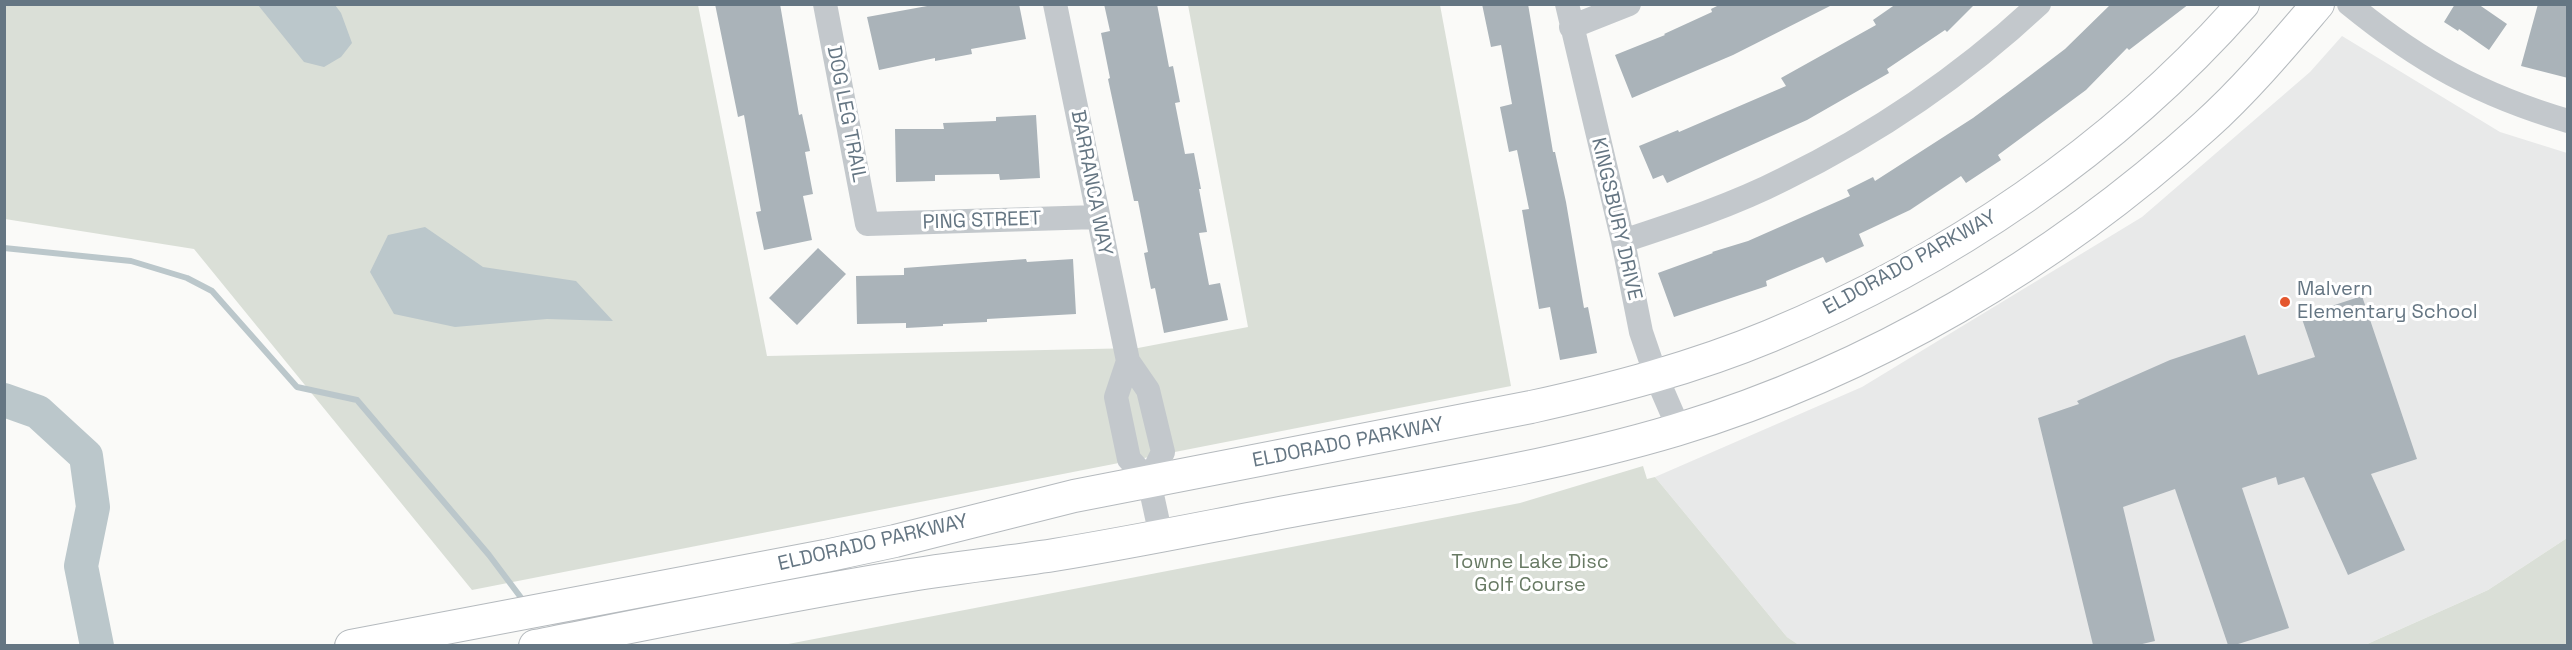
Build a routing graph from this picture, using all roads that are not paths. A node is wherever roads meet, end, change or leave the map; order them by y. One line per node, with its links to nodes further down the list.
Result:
1 (825, 4): 11 (street, DOG LEG TRAIL)
2 (1055, 4): 10 (street, BARRANCA WAY)
3 (1629, 4): 8 (street)
4 (2039, 4): 12 (street)
5 (2243, 4): 14 (main road, ELDORADO PARKWAY)
6 (2318, 4): 15 (main road, ELDORADO PARKWAY)
7 (2349, 4): 9 (street)
8 (1569, 16): 12 (street, KINGSBURY DRIVE)
9 (2568, 121)
10 (1098, 217): 11 (street, PING STREET); 13 (street, BARRANCA WAY)
11 (867, 224)
12 (1623, 241): 14 (street, KINGSBURY DRIVE)
13 (1128, 361): 16 (street, BARRANCA WAY); 16 (street)
14 (1656, 376): 15 (street, KINGSBURY DRIVE); 16 (main road, ELDORADO PARKWAY)
15 (1679, 429): 17 (main road, ELDORADO PARKWAY)
16 (1149, 481): 17 (street); 18 (main road, ELDORADO PARKWAY)
17 (1161, 536): 19 (main road, ELDORADO PARKWAY)
18 (351, 645)
19 (535, 645)

